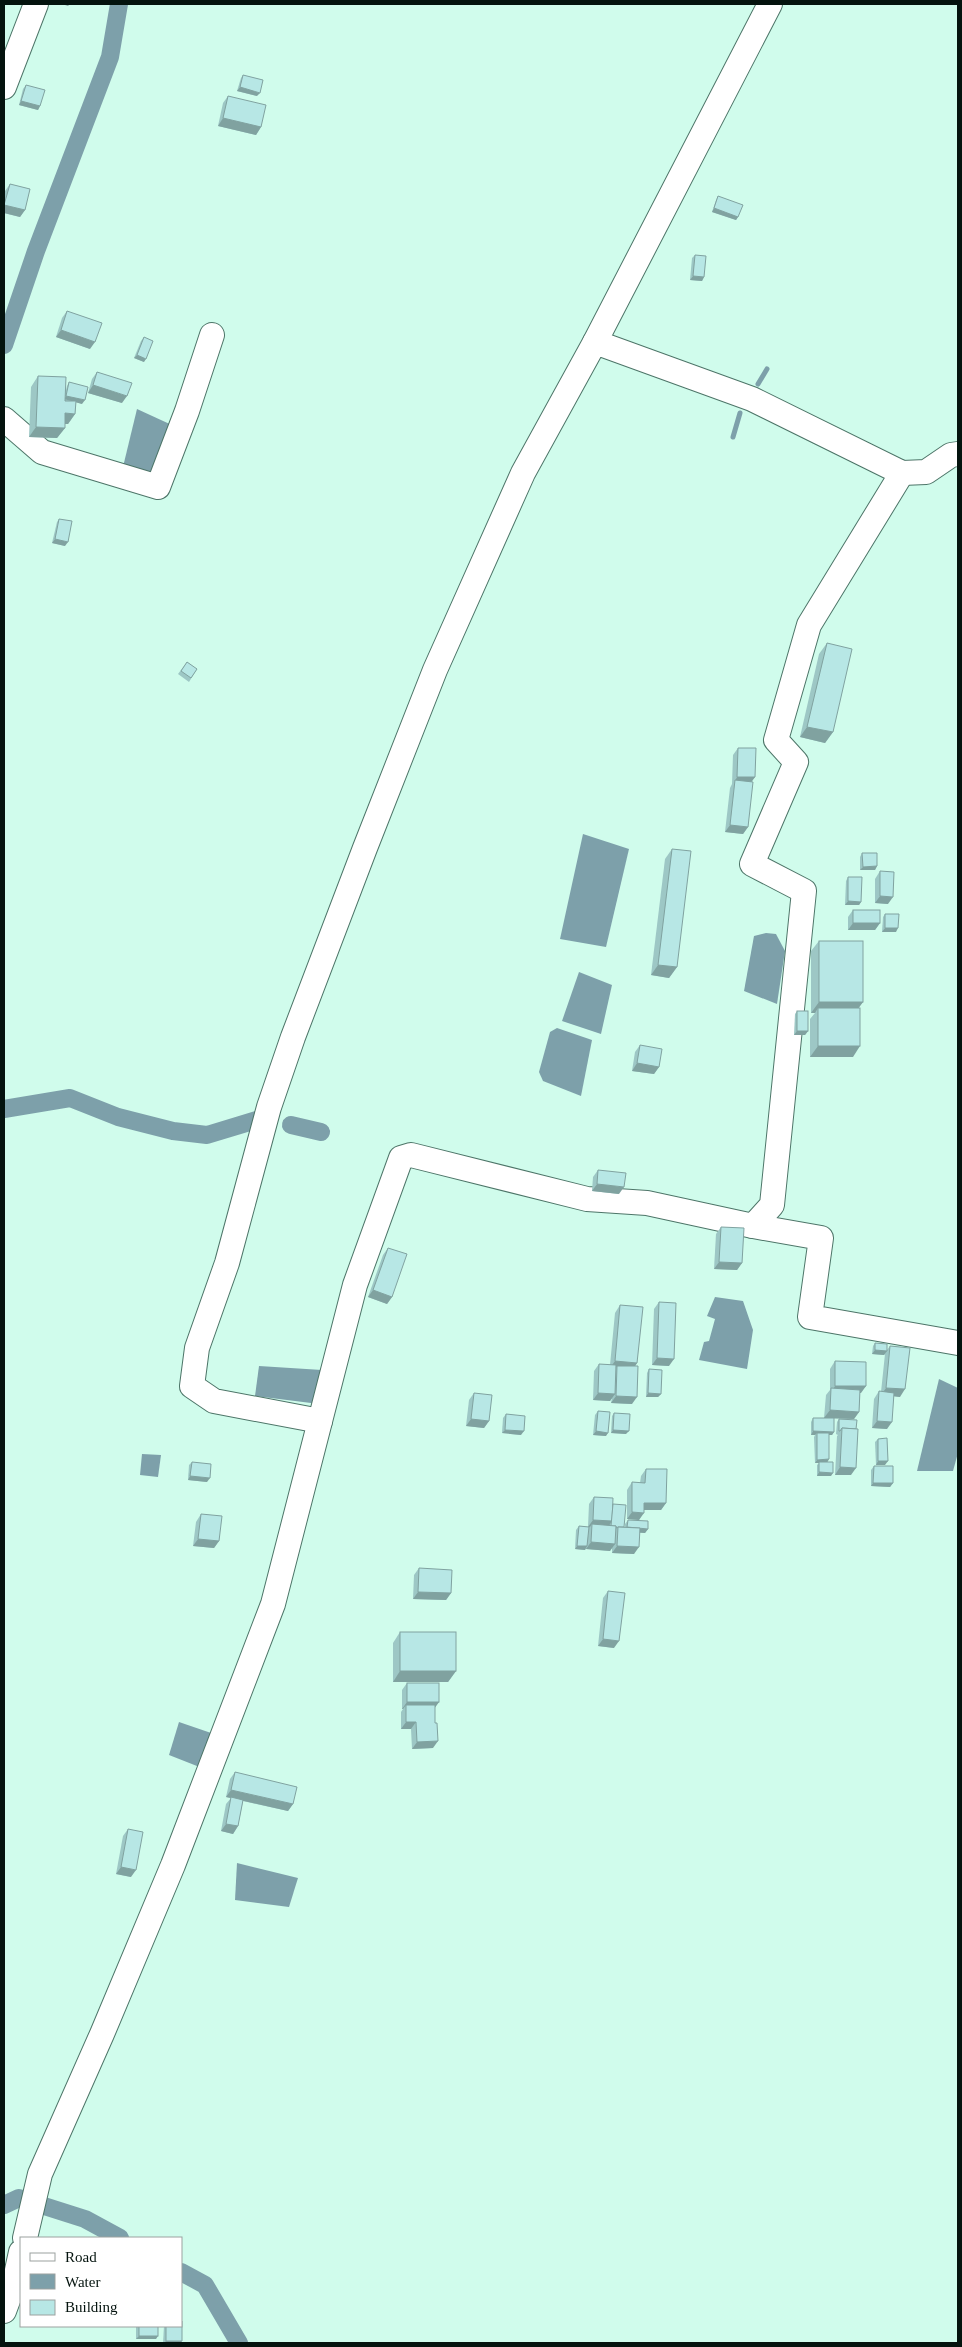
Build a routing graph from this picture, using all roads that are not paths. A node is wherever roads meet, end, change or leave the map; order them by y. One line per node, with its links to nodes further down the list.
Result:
1 (36, 4): 3 (street)
2 (770, 4): 5 (street)
3 (4, 87)
4 (212, 335): 6 (street)
5 (595, 342): 8 (street); 11 (street)
6 (4, 419)
7 (958, 454): 8 (street)
8 (902, 473): 9 (street)
9 (753, 1226): 10 (street); 11 (street)
10 (958, 1343)
11 (320, 1421): 12 (street)
12 (25, 2237)
13 (20, 2257): 14 (street)
14 (4, 2311)

